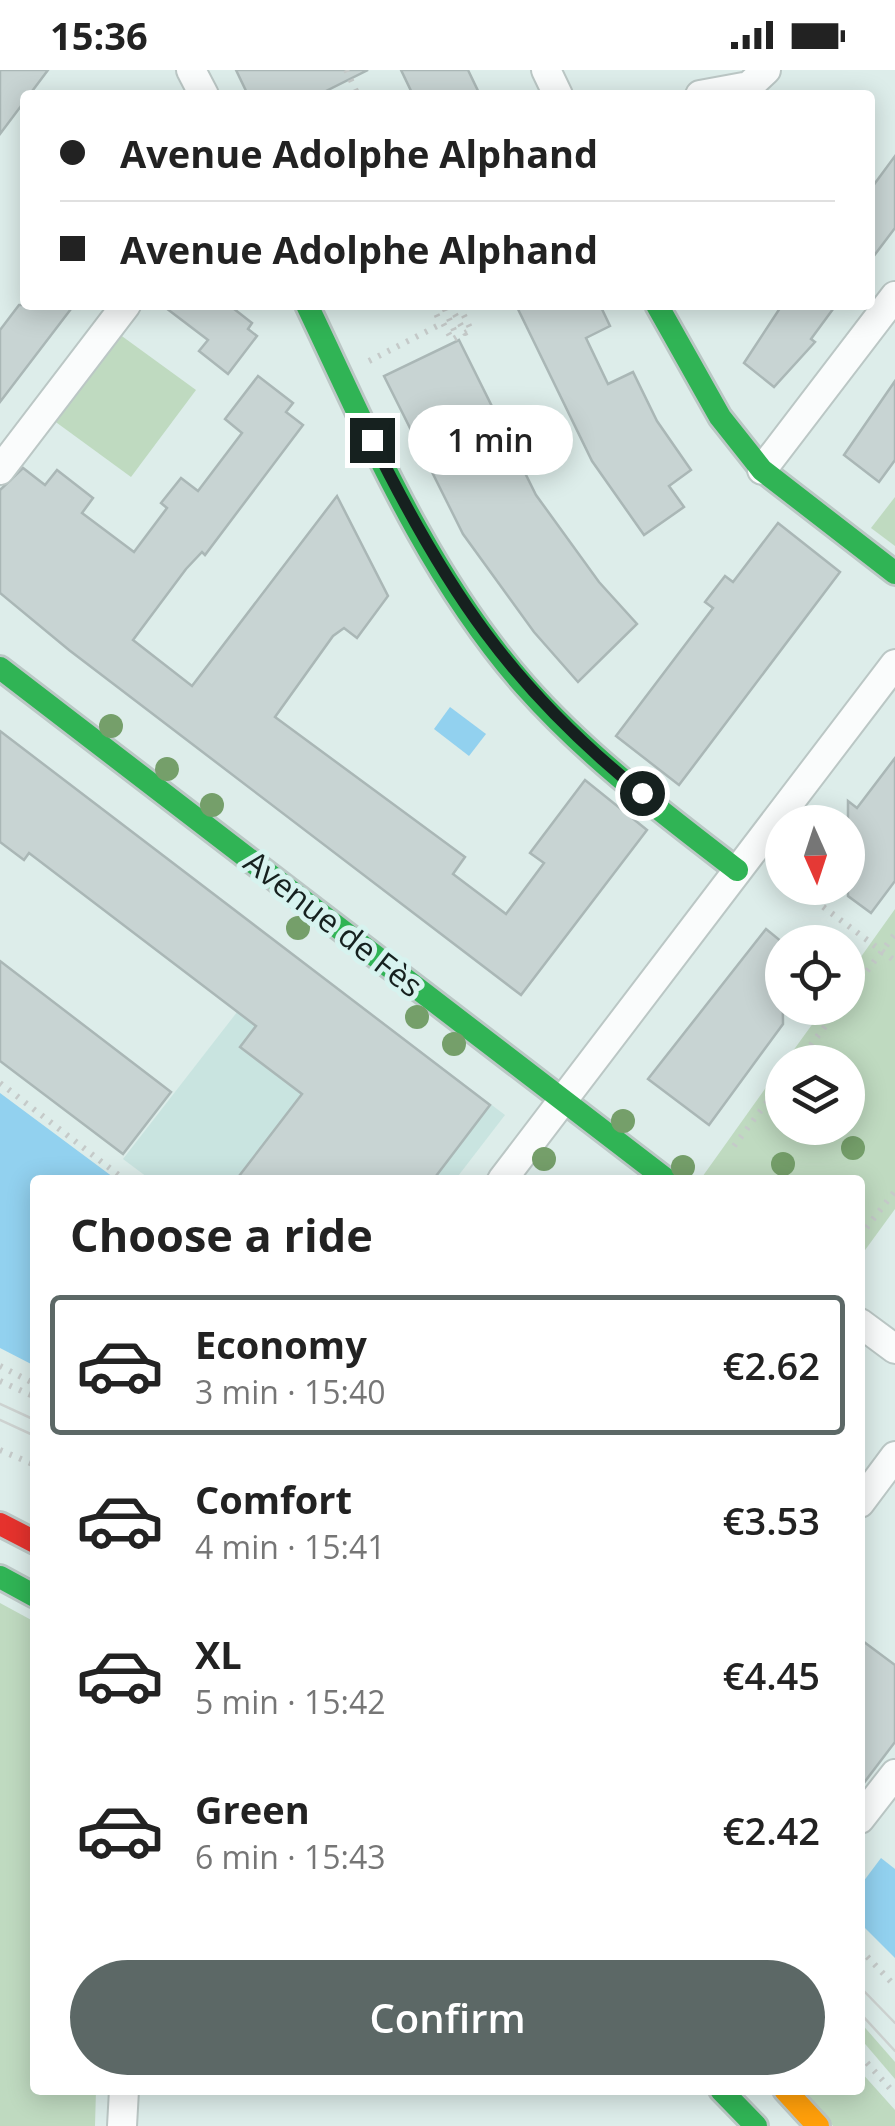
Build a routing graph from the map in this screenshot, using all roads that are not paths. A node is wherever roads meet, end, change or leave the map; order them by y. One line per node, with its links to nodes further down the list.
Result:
1 (766, 70): 2 (street)
2 (728, 90)
3 (895, 296): 8 (street)
4 (122, 310): 7 (street)
5 (308, 310): 12 (street)
6 (659, 310): 8 (street)
7 (0, 470)
8 (762, 470): 9 (street)
9 (895, 572)
10 (895, 664): 12 (street)
11 (0, 668): 13 (street, Avenue de Fès)
12 (737, 870): 13 (street)
13 (561, 1101): 14 (street); 15 (street, Avenue de Fès)
14 (506, 1175)
15 (660, 1175)
16 (865, 1327): 17 (street)
17 (895, 1349)
18 (895, 1456): 19 (street)
19 (865, 1496)
20 (0, 1524): 21 (street)
21 (30, 1539)
22 (0, 1577): 23 (street)
23 (30, 1593)
24 (895, 1774): 25 (street)
25 (865, 1813)
26 (124, 2095): 29 (street)
27 (726, 2095): 30 (street)
28 (790, 2095): 31 (street)
29 (122, 2126)
30 (756, 2126)
31 (818, 2126)

